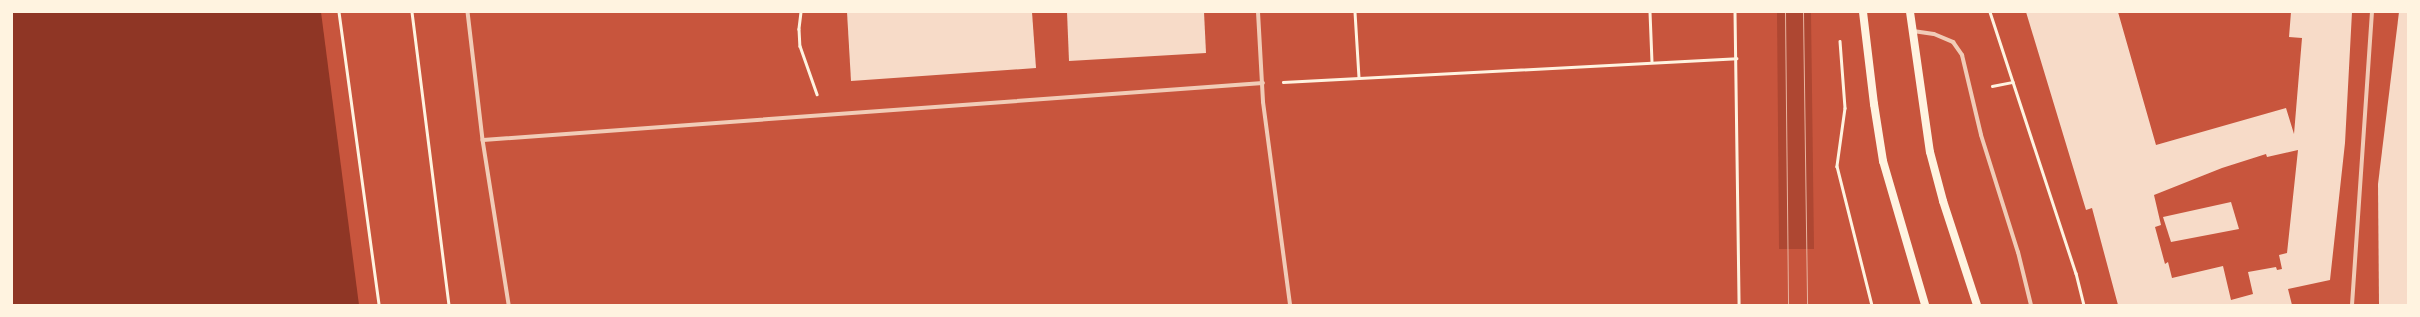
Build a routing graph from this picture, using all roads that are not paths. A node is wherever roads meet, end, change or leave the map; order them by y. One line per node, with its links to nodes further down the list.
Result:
1 (468, 12): 8 (street)
2 (1258, 12): 7 (street)
3 (1863, 12): 11 (main road)
4 (1910, 12): 6 (main road)
5 (2372, 12): 14 (street)
6 (1912, 31): 12 (main road); 13 (street)
7 (1263, 83): 8 (street); 10 (street)
8 (483, 140): 9 (street)
9 (509, 305)
10 (1290, 305)
11 (1925, 305)
12 (1977, 305)
13 (2031, 305)
14 (2352, 305)

